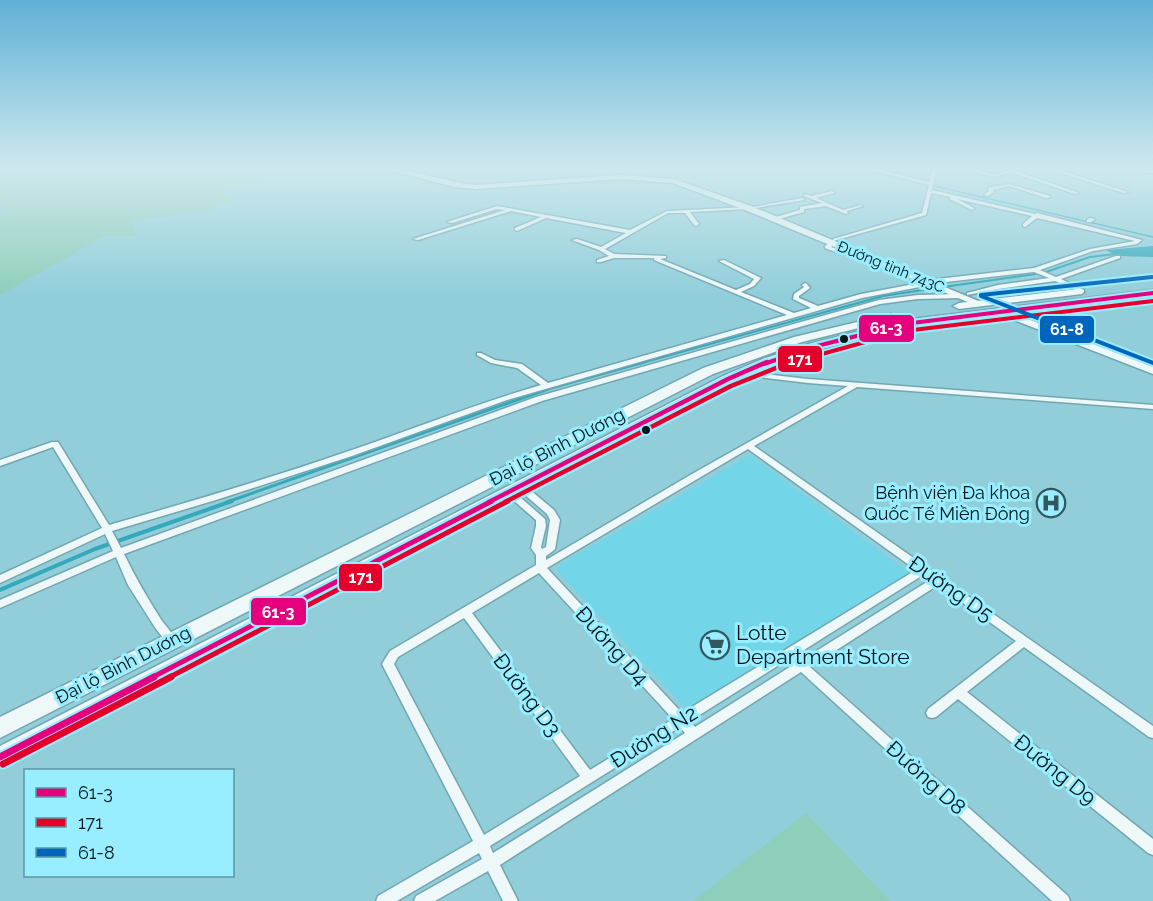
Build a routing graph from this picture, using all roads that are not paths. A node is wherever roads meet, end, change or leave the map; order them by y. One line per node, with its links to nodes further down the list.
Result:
1 (487, 210): 13 (street)
2 (510, 210): 11 (street); 18 (street)
3 (707, 210): 9 (street)
4 (757, 210): 20 (main road, Đường tỉnh 743C)
5 (758, 210): 12 (main road, Đường tỉnh 743C)
6 (802, 210): 12 (street)
7 (925, 210): 20 (street)
8 (1016, 210): 10 (street)
9 (686, 211): 14 (street); 17 (street)
10 (1037, 215): 15 (street); 21 (street)
11 (544, 217): 16 (street); 17 (street)
12 (779, 217): 20 (main road, Đường tỉnh 743C)
13 (450, 222)
14 (696, 224)
15 (1024, 225)
16 (517, 229)
17 (631, 232): 22 (street)
18 (416, 239)
19 (575, 240): 22 (street)
20 (833, 242): 23 (street); 31 (main road, Đường tỉnh 743C)
21 (1102, 248): 29 (street); 30 (street)
22 (601, 249): 24 (street)
23 (843, 254)
24 (613, 256): 26 (street); 27 (street)
25 (664, 257): 26 (street)
26 (652, 258): 35 (street)
27 (599, 261)
28 (722, 261): 35 (street)
29 (1035, 270): 30 (street); 31 (street)
30 (1056, 279): 34 (street); 37 (street)
31 (934, 282): 37 (main road, Đường tỉnh 743C); 39 (street)
32 (1153, 284): 34 (highway, Đại lộ Bình Dương)
33 (805, 285): 39 (street)
34 (1082, 291): 38 (highway, Đại lộ Bình Dương)
35 (736, 292): 40 (street)
36 (1153, 293): 38 (highway, Đại lộ Bình Dương)
37 (971, 300): 38 (highway); 51 (street); 59 (highway, Đại lộ Bình Dương)
38 (1003, 307): 42 (main road); 43 (highway, Đại lộ Bình Dương)
39 (816, 309): 40 (street)
40 (793, 315): 45 (street)
41 (479, 354): 45 (street)
42 (1153, 368)
43 (741, 373): 44 (street); 49 (highway, Đại lộ Bình Dương)
44 (855, 385): 46 (street); 47 (street)
45 (547, 386): 50 (street)
46 (1153, 407)
47 (748, 446): 53 (street); 54 (street, Đường D5)
48 (0, 462): 50 (street)
49 (514, 489): 52 (street); 52 (street); 62 (highway, Đại lộ Bình Dương)
50 (108, 532): 51 (street); 55 (street)
51 (119, 552): 57 (street); 59 (street)
52 (542, 554): 53 (street)
53 (541, 568): 58 (street); 66 (street, Đường D4)
54 (924, 570): 56 (street, Đường D5); 61 (street, Đường N2)
55 (0, 579)
56 (938, 580): 60 (street, Đường D5); 63 (street, Đường N2)
57 (0, 604)
58 (465, 612): 71 (street, Đường D3); 72 (street)
59 (171, 640): 62 (highway); 67 (highway, Đại lộ Bình Dương)
60 (1024, 641): 64 (street); 68 (street, Đường D5)
61 (788, 654): 63 (street, Đường D8); 66 (street, Đường N2)
62 (190, 657): 70 (highway, Đại lộ Bình Dương)
63 (802, 666): 69 (street, Đường N2); 78 (street, Đường D8)
64 (958, 692): 65 (street); 73 (street, Đường D9)
65 (932, 713)
66 (680, 721): 69 (street, Đường D4); 71 (street, Đường N2)
67 (0, 728)
68 (1153, 733)
69 (694, 734): 74 (street, Đường N2)
70 (0, 757)
71 (589, 778): 72 (street, Đường N2)
72 (483, 843): 74 (street); 75 (street, Đường N2)
73 (1153, 848)
74 (491, 862): 76 (street, Đường N2); 77 (street)
75 (383, 901)
76 (421, 901)
77 (511, 901)
78 (1063, 901)

